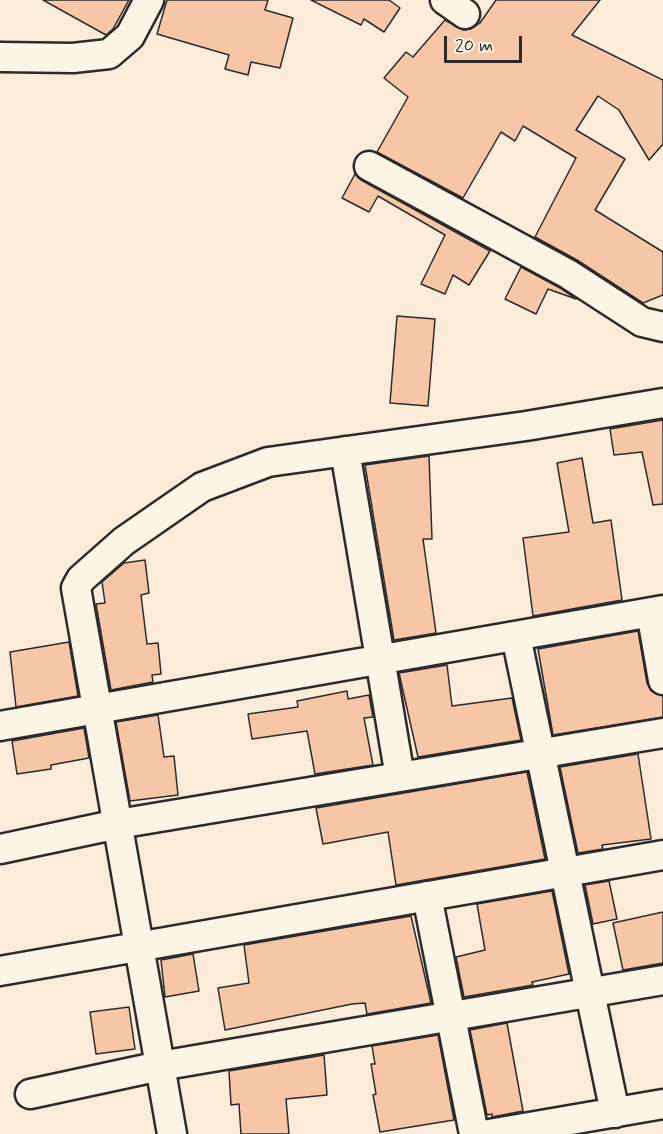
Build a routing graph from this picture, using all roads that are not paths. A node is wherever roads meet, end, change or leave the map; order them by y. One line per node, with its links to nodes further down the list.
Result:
1 (149, 0): 2 (street)
2 (0, 57)
3 (369, 166): 4 (street)
4 (663, 327)
5 (663, 403): 6 (street)
6 (345, 451): 9 (street); 11 (street)
7 (657, 611): 8 (street); 10 (street)
8 (516, 636): 9 (street); 14 (street)
9 (381, 659): 11 (street); 15 (street)
10 (663, 680)
11 (98, 709): 12 (street); 16 (street)
12 (0, 726)
13 (663, 733): 14 (street)
14 (540, 753): 15 (street); 19 (street)
15 (400, 777): 16 (street)
16 (118, 824): 17 (street); 21 (street)
17 (0, 849)
18 (663, 855): 19 (street)
19 (565, 872): 20 (street); 24 (street)
20 (428, 896): 21 (street); 25 (street)
21 (139, 945): 22 (street); 26 (street)
22 (0, 971)
23 (663, 980): 24 (street)
24 (590, 992): 25 (street); 29 (street)
25 (451, 1016): 26 (street); 31 (street)
26 (160, 1066): 27 (street); 30 (street)
27 (30, 1094)
28 (663, 1104): 29 (street)
29 (615, 1113): 32 (street)
30 (172, 1134)
31 (474, 1134)
32 (489, 1134)

